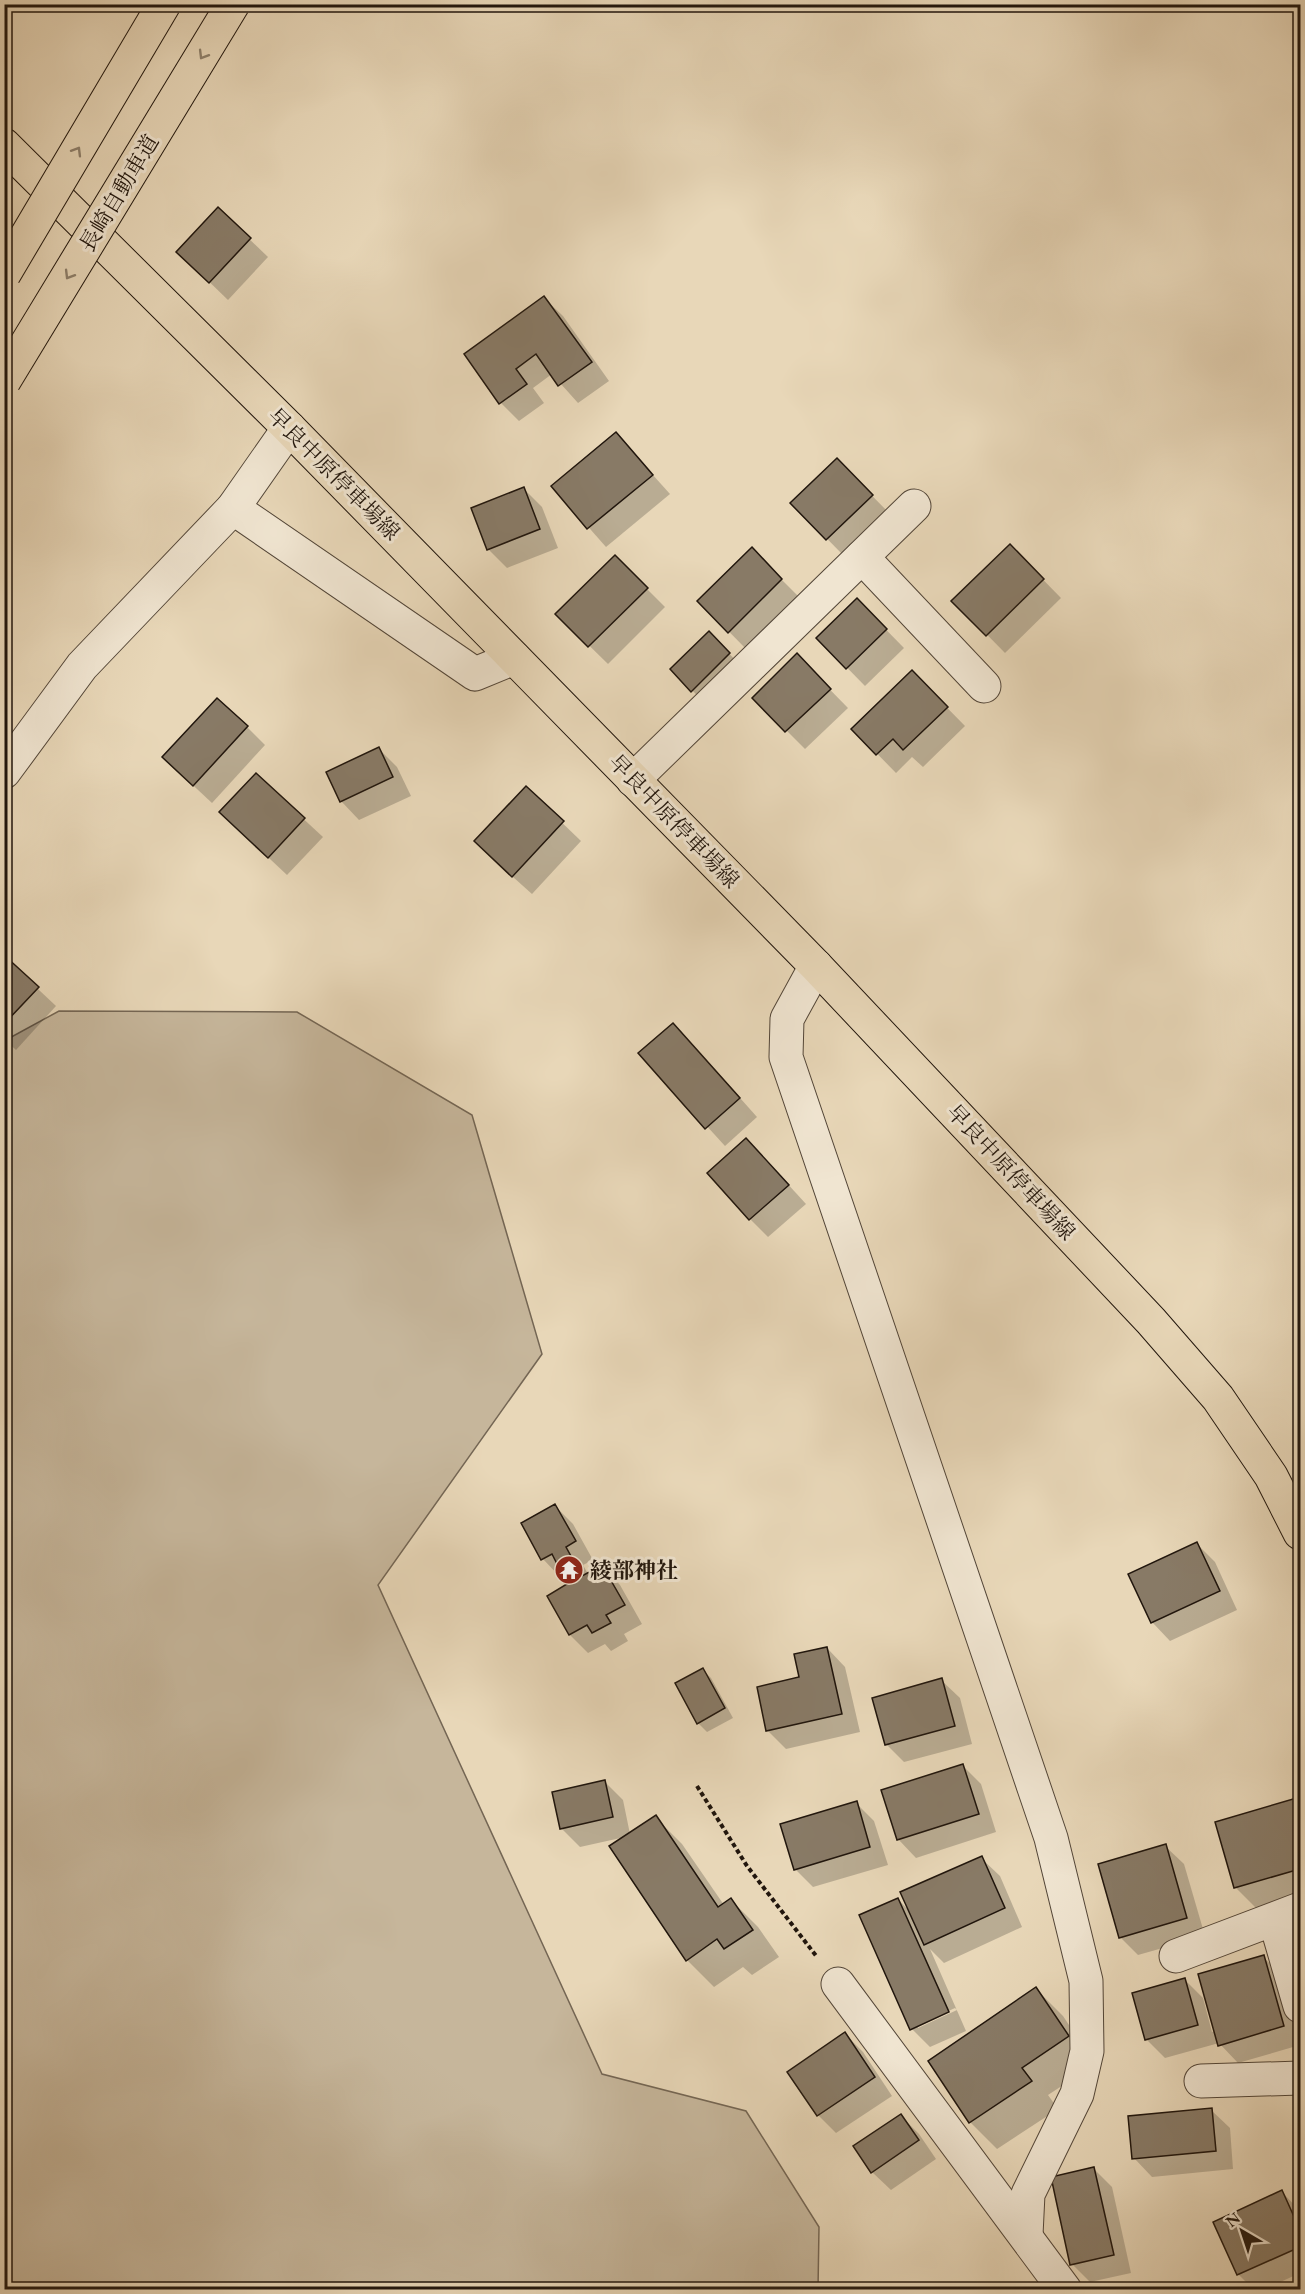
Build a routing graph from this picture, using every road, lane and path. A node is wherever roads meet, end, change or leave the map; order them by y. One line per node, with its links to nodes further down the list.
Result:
1 (164, 4): 4 (main road, one-way to 1, bridge)
2 (233, 4): 5 (main road, 長崎自動車道, one-way to 5, bridge)
3 (4, 145): 6 (main road, 早良中原停車場線)
4 (4, 274)
5 (4, 381)
6 (289, 428): 8 (street); 10 (main road, 早良中原停車場線)
7 (914, 506): 9 (street)
8 (233, 508): 10 (street); 12 (street)
9 (862, 557): 11 (street); 13 (street)
10 (514, 658): 13 (main road, 早良中原停車場線)
11 (984, 686)
12 (4, 772)
13 (633, 780): 14 (main road, 早良中原停車場線)
14 (816, 966): 15 (main road, 早良中原停車場線); 23 (street)
15 (1300, 1533)
16 (697, 1786): 19 (path)
17 (1288, 1915): 18 (street); 20 (street)
18 (1176, 1956)
19 (837, 1984): 23 (street)
20 (1300, 2006)
21 (1300, 2078): 22 (street)
22 (1201, 2081)
23 (1026, 2235): 24 (street)
24 (1065, 2289)

